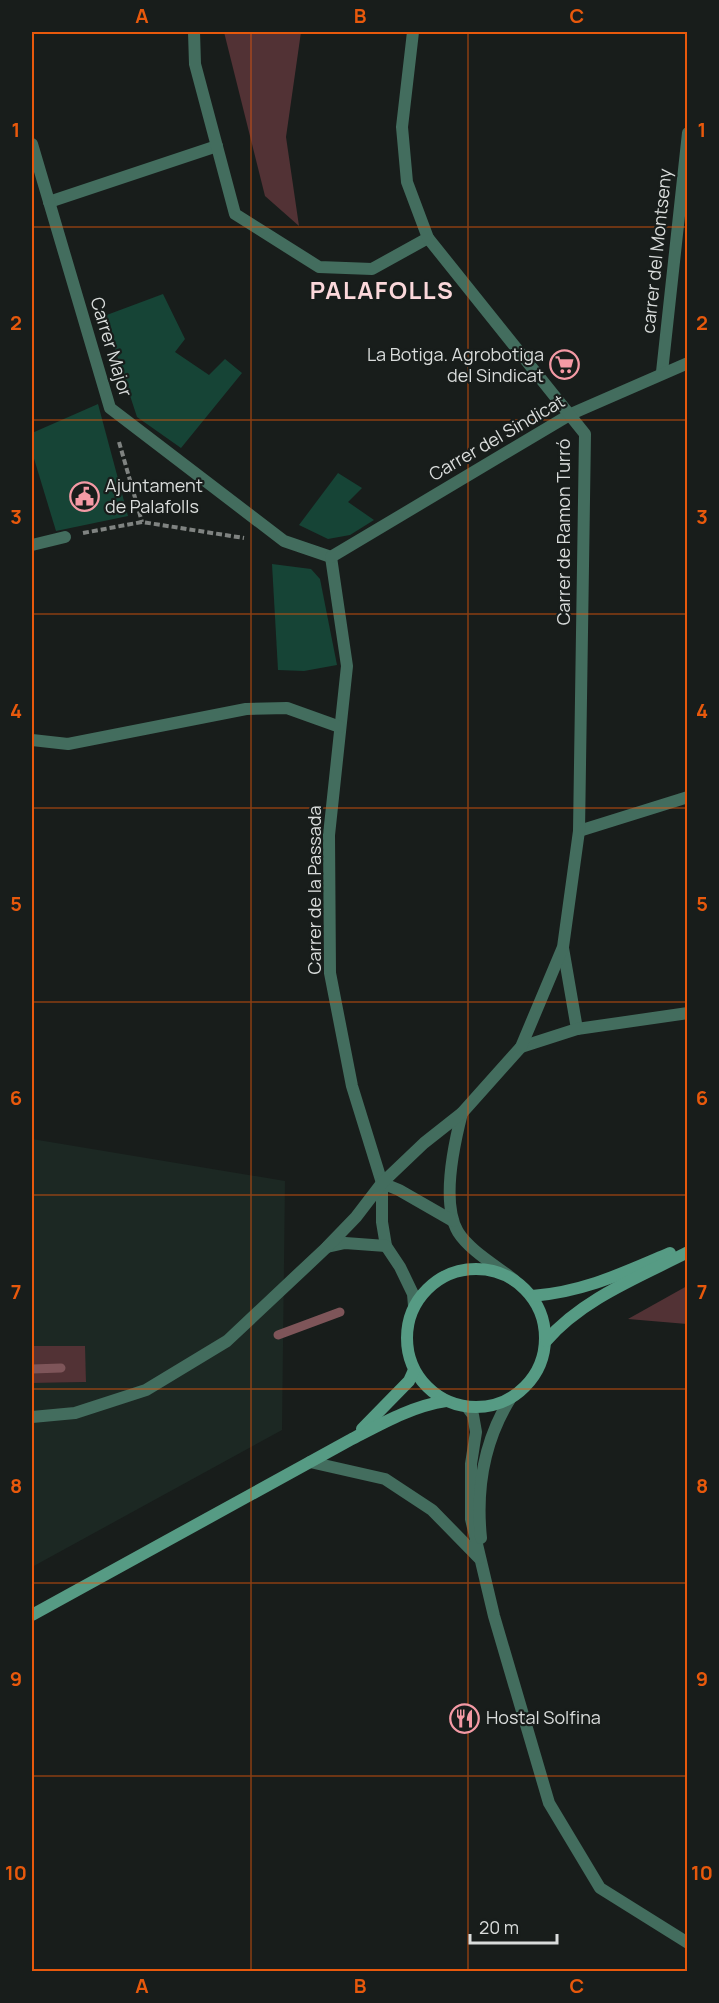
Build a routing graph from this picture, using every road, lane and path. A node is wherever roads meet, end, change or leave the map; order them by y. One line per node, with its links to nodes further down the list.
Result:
1 (194, 32): 5 (street)
2 (413, 32): 7 (street, Carrer de Ramon Turró)
3 (687, 133): 9 (street, carrer del Montseny)
4 (32, 144): 6 (street, Carrer Major)
5 (217, 146): 6 (street); 7 (street)
6 (49, 202): 10 (street, Carrer Major)
7 (428, 238): 11 (street, Carrer de Ramon Turró)
8 (687, 363): 9 (street, Carrer del Sindicat)
9 (662, 372): 11 (street, Carrer del Sindicat)
10 (110, 408): 12 (path); 14 (street, Carrer Major)
11 (571, 414): 16 (street, Carrer del Sindicat); 20 (street, Carrer de Ramon Turró)
12 (142, 522): 13 (path); 14 (path)
13 (65, 537): 15 (street)
14 (284, 541): 16 (street, Carrer Major)
15 (32, 545)
16 (331, 557): 17 (street, Carrer de la Passada)
17 (340, 727): 18 (street); 26 (street, Carrer de la Passada)
18 (32, 740)
19 (687, 797): 20 (street)
20 (579, 831): 21 (street, Carrer de Ramon Turró)
21 (563, 947): 23 (street, Carrer de Ramon Turró); 24 (street, Carrer de Ramon Turró)
22 (687, 1013): 23 (street)
23 (577, 1029): 24 (street)
24 (521, 1047): 25 (street, Carrer de Ramon Turró)
25 (462, 1113): 26 (street, Carrer de Ramon Turró); 27 (street)
26 (382, 1183): 27 (street); 29 (street, Carrer de la Passada); 30 (street, Carrer de Ramon Turró)
27 (453, 1221): 32 (street)
28 (687, 1245): 33 (main road)
29 (386, 1246): 30 (street); 34 (street)
30 (327, 1247): 40 (street, Carrer de Ramon Turró)
31 (687, 1252): 35 (main road)
32 (514, 1280): 33 (main road); 34 (main road)
33 (532, 1296): 35 (main road)
34 (414, 1306): 36 (main road)
35 (546, 1341): 37 (main road)
36 (414, 1370): 38 (main road); 41 (main road)
37 (510, 1399): 39 (main road); 45 (street)
38 (446, 1401): 39 (main road); 41 (main road)
39 (467, 1407): 43 (street)
40 (32, 1417)
41 (350, 1440): 42 (main road)
42 (310, 1462): 43 (street); 44 (main road)
43 (480, 1559): 45 (street)
44 (32, 1615)
45 (494, 1616): 46 (street)
46 (687, 1943)

